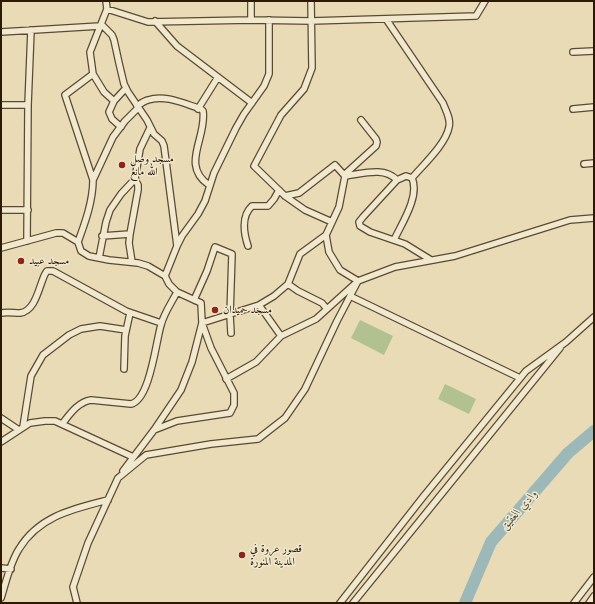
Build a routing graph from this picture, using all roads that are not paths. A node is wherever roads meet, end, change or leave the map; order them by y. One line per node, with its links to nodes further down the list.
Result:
1 (106, 1): 5 (street)
2 (251, 1): 7 (street)
3 (311, 1): 10 (street)
4 (485, 1): 6 (street)
5 (107, 8): 9 (street); 11 (street)
6 (386, 19): 10 (street); 33 (street)
7 (251, 20): 8 (street); 9 (street)
8 (269, 20): 10 (street); 20 (street)
9 (155, 21): 17 (street)
10 (312, 21): 38 (street)
11 (100, 25): 12 (street); 16 (street); 18 (street)
12 (31, 30): 13 (street); 22 (street)
13 (1, 32)
14 (594, 51): 15 (street)
15 (573, 52)
16 (93, 74): 19 (street); 35 (street)
17 (218, 77): 20 (street); 25 (street)
18 (126, 88): 19 (street); 23 (street)
19 (114, 101): 28 (street)
20 (252, 103): 37 (street)
21 (1, 105): 22 (street)
22 (28, 105): 41 (street)
23 (137, 107): 25 (street); 28 (street); 29 (street)
24 (594, 107): 26 (street)
25 (198, 108): 37 (street)
26 (573, 109)
27 (361, 120): 32 (street)
28 (121, 127): 35 (street)
29 (150, 128): 34 (street); 50 (street)
30 (594, 163): 31 (street)
31 (584, 164)
32 (344, 175): 36 (street); 39 (street); 43 (street)
33 (412, 178): 36 (street); 47 (street)
34 (135, 179): 44 (street); 46 (street)
35 (93, 180): 49 (street)
36 (397, 180): 47 (street)
37 (209, 185): 50 (street)
38 (279, 190): 39 (street); 51 (street)
39 (285, 196): 43 (street)
40 (1, 210): 41 (street)
41 (28, 210): 48 (street)
42 (594, 218): 54 (street)
43 (332, 222): 45 (street)
44 (130, 234): 46 (street); 55 (street)
45 (326, 235): 57 (street); 58 (street)
46 (102, 236): 53 (street)
47 (394, 240): 54 (street)
48 (27, 241): 49 (street); 52 (street)
49 (78, 242): 53 (street)
50 (177, 246): 56 (street)
51 (248, 246)
52 (1, 248)
53 (99, 258): 55 (street)
54 (431, 260): 57 (street)
55 (132, 262): 56 (street)
56 (165, 276): 59 (street)
57 (358, 281): 60 (street); 63 (street)
58 (288, 284): 62 (street); 63 (street)
59 (177, 292): 61 (street); 68 (street)
60 (350, 296): 75 (street); 83 (street)
61 (194, 300): 66 (street); 69 (street)
62 (259, 305): 66 (street); 72 (street)
63 (327, 309): 72 (street)
64 (1, 313): 65 (street)
65 (130, 313): 68 (street); 70 (street)
66 (230, 315): 69 (street); 71 (street)
67 (594, 317): 73 (street)
68 (161, 323): 78 (street)
69 (202, 323): 76 (street); 80 (street)
70 (126, 330): 74 (street); 79 (street)
71 (231, 333)
72 (282, 336): 76 (street)
73 (566, 342): 75 (street); 92 (street)
74 (124, 369)
75 (520, 378): 91 (street)
76 (226, 379): 80 (street)
77 (1, 418): 79 (street)
78 (62, 424): 79 (street); 82 (street)
79 (21, 429): 81 (street)
80 (154, 430): 82 (street)
81 (1, 442)
82 (133, 458): 83 (street)
83 (118, 478): 84 (street)
84 (108, 500): 86 (street); 90 (street)
85 (1, 568): 86 (street)
86 (11, 569): 89 (street)
87 (594, 577): 93 (street)
88 (594, 596): 94 (street)
89 (1, 598)
90 (77, 603)
91 (340, 603)
92 (353, 603)
93 (574, 603)
94 (589, 603)

